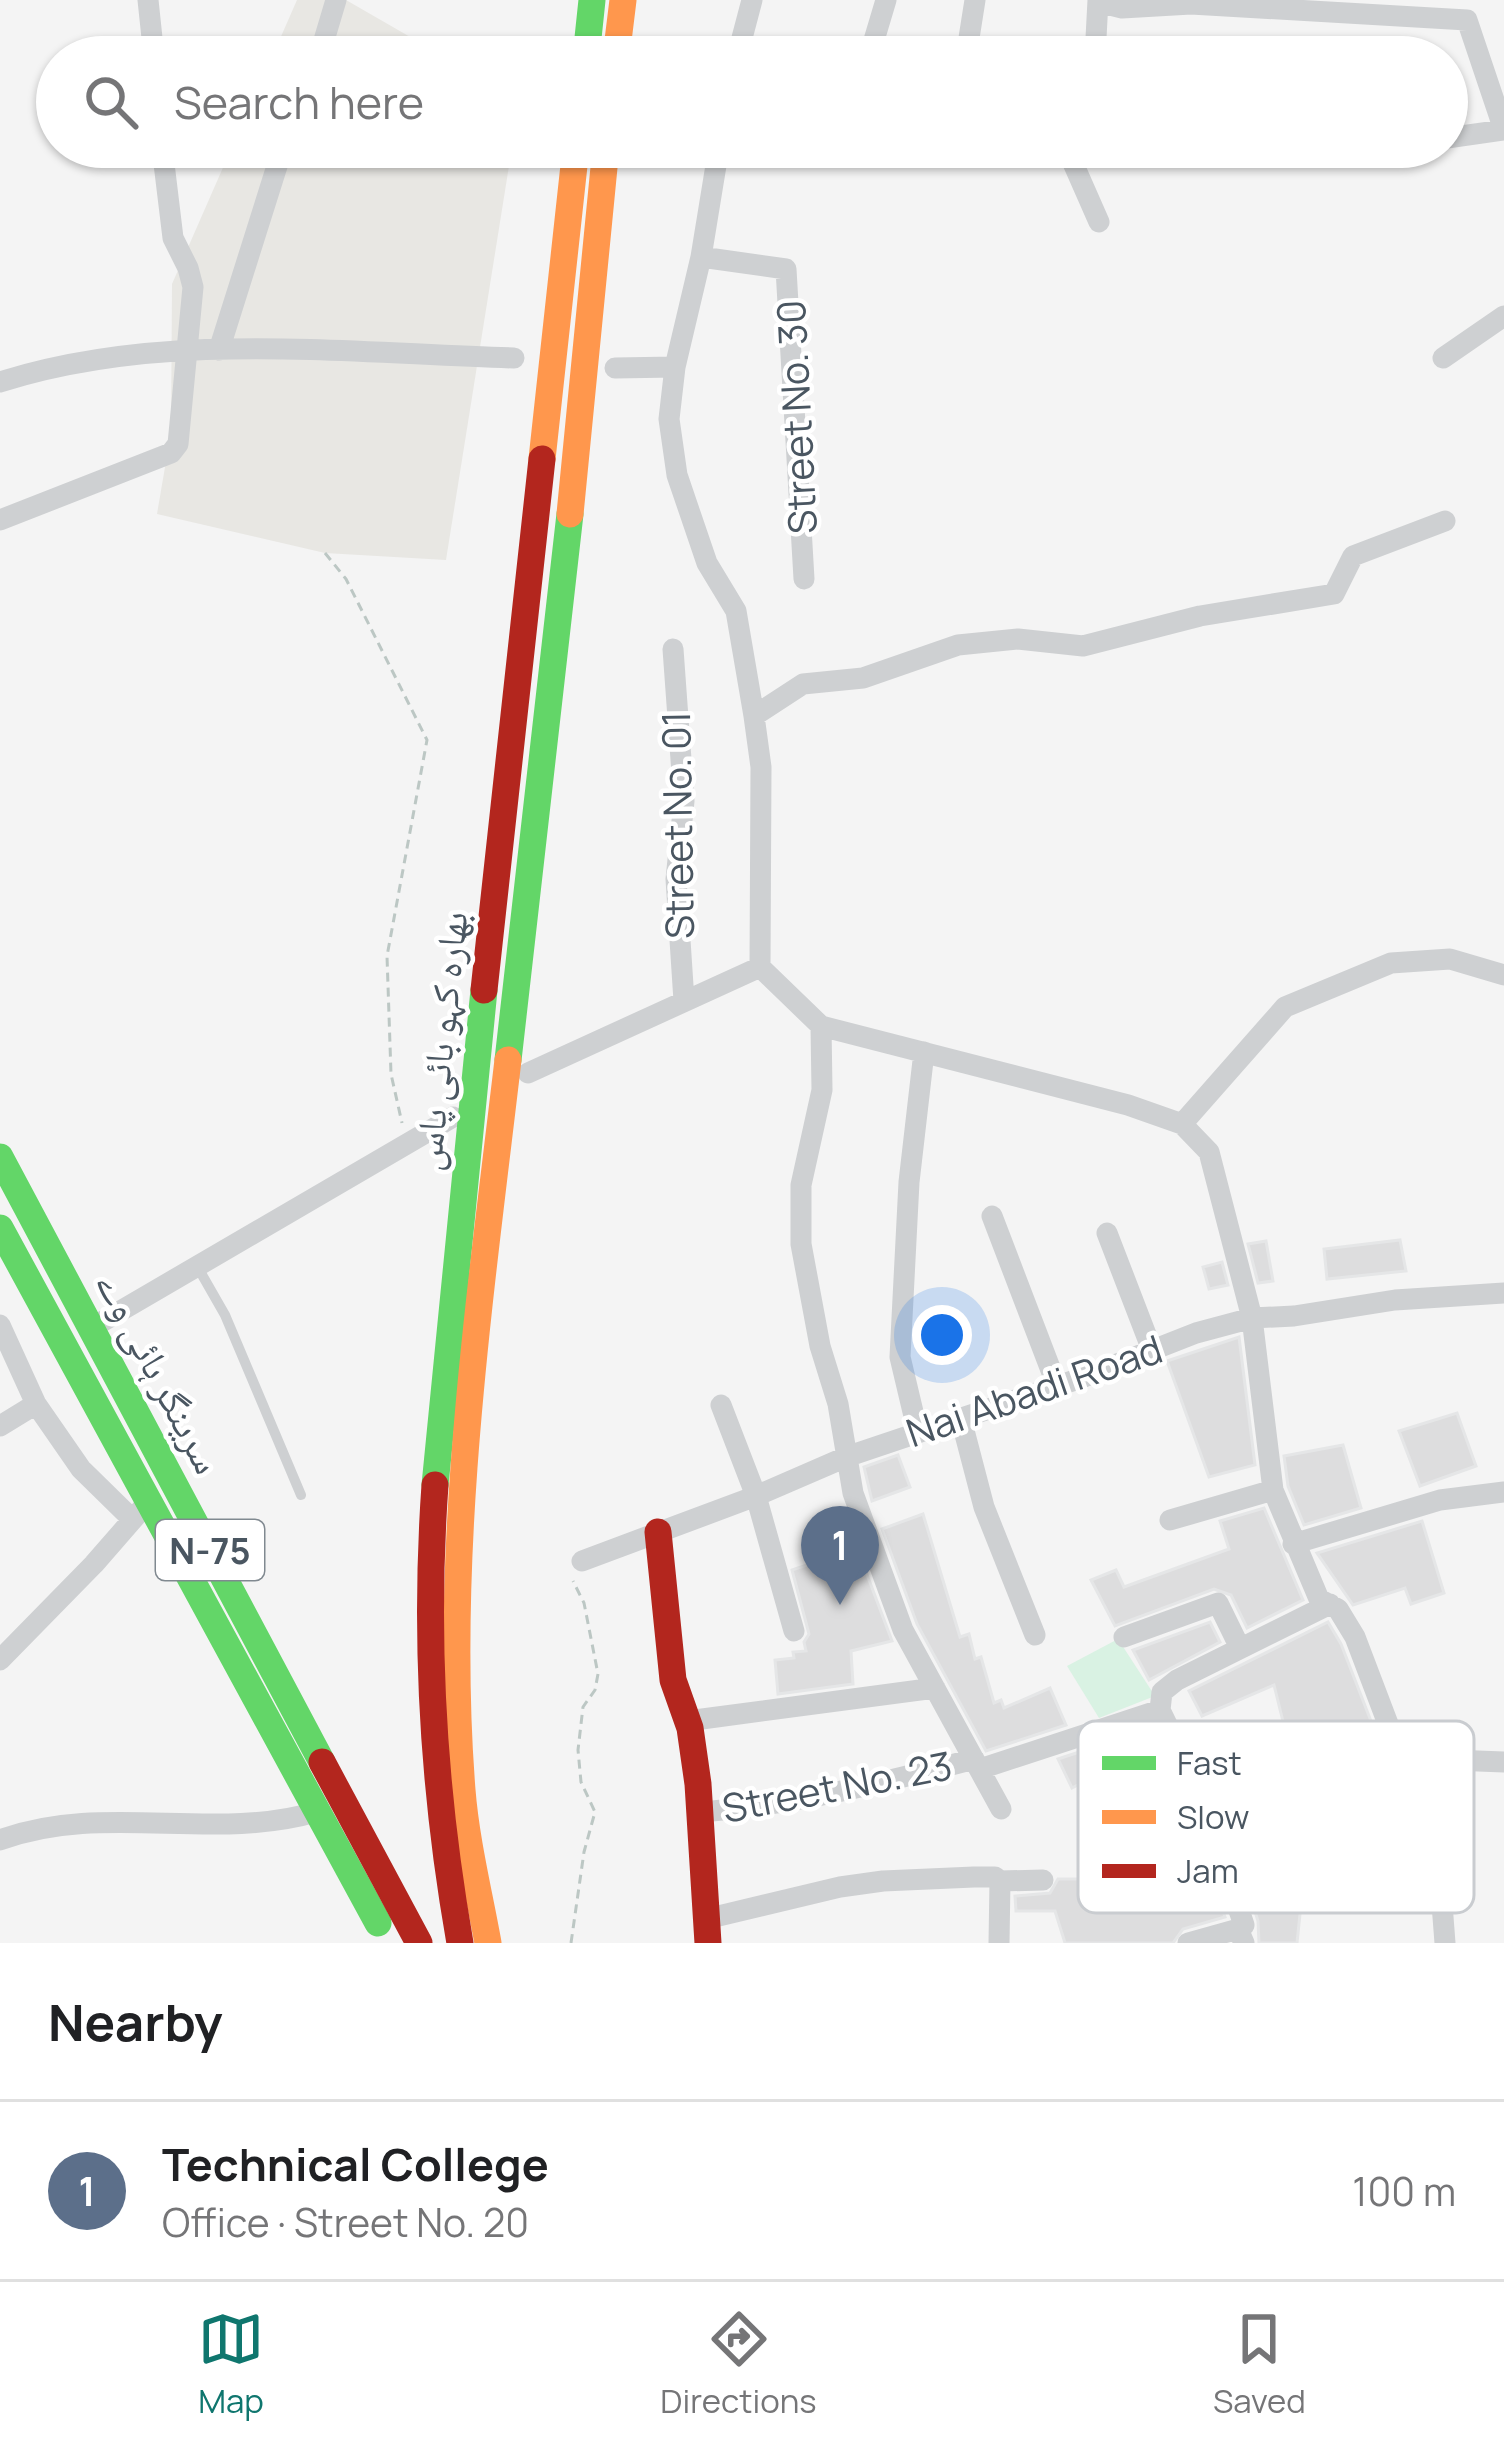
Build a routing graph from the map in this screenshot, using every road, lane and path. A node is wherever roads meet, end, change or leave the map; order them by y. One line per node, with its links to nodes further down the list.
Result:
1 (148, 0): 9 (street)
2 (336, 0): 10 (street)
3 (592, 0): 11 (main road)
4 (622, 0): 12 (main road)
5 (752, 0): 13 (street)
6 (886, 0): 14 (street)
7 (975, 0): 15 (street)
8 (1098, 1): 16 (street); 17 (street)
9 (152, 36)
10 (325, 36)
11 (588, 36)
12 (618, 36)
13 (743, 36)
14 (875, 36)
15 (969, 36)
16 (1096, 36)
17 (1504, 130): 18 (street)
18 (1468, 135)
19 (165, 168): 28 (street)
20 (276, 168): 29 (street)
21 (574, 168): 103 (main road, بھارہ کہو بائی پاس)
22 (604, 168): 103 (main road, بھارہ کہو بائی پاس)
23 (716, 168): 26 (street)
24 (1076, 168): 25 (street)
25 (1100, 222)
26 (701, 256): 32 (street); 38 (street, Street No. 30)
27 (1504, 316): 31 (street)
28 (187, 349): 29 (street); 34 (street); 35 (street)
29 (219, 350): 30 (street)
30 (514, 358)
31 (1443, 358)
32 (675, 367): 33 (street); 40 (street)
33 (616, 368)
34 (0, 382)
35 (0, 520)
36 (1445, 521): 40 (street)
37 (325, 554): 49 (path)
38 (804, 579)
39 (673, 649): 43 (street, Street No. 01)
40 (754, 716): 41 (street)
41 (760, 967): 43 (street); 44 (street)
42 (1504, 975): 48 (street)
43 (684, 1001): 46 (street)
44 (820, 1026): 45 (street); 68 (street)
45 (924, 1052): 48 (street); 67 (street)
46 (528, 1073)
47 (453, 1117): 49 (street)
48 (1182, 1124): 56 (street)
49 (407, 1142): 54 (street)
50 (0, 1156): 58 (main road, سرینگر ہائی وے / N-75)
51 (992, 1216): 62 (street)
52 (0, 1228): 61 (main road, سرینگر ہائی وے / N-75)
53 (1107, 1233): 59 (street)
54 (197, 1266): 58 (street); 71 (lane)
55 (1504, 1293): 56 (street, Nai Abadi Road)
56 (1252, 1318): 59 (street, Nai Abadi Road); 69 (street)
57 (0, 1325): 63 (street)
58 (93, 1327): 60 (main road, سرینگر ہائی وے / N-75)
59 (1152, 1350): 62 (street, Nai Abadi Road)
60 (112, 1363): 61 (main road); 105 (main road, سرینگر ہائی وے / N-75)
61 (81, 1379): 73 (main road, سرینگر ہائی وے / N-75)
62 (1057, 1387): 65 (street, Nai Abadi Road)
63 (36, 1404): 66 (street); 73 (street)
64 (721, 1405): 72 (street)
65 (962, 1419): 67 (street, Nai Abadi Road); 80 (street)
66 (0, 1426)
67 (918, 1433): 68 (street, Nai Abadi Road)
68 (846, 1457): 72 (street, Nai Abadi Road); 84 (street)
69 (1274, 1490): 74 (street); 76 (street)
70 (1504, 1492): 76 (street)
71 (302, 1495)
72 (755, 1496): 75 (street, Nai Abadi Road); 79 (street)
73 (140, 1510): 83 (street); 95 (main road, سرینگر ہائی وے / N-75)
74 (1170, 1520)
75 (658, 1532): 77 (street, Nai Abadi Road); 86 (main road)
76 (1293, 1544): 78 (street)
77 (582, 1561): 106 (path)
78 (1330, 1604): 82 (street); 89 (street)
79 (794, 1631)
80 (1035, 1635)
81 (1124, 1637): 82 (street)
82 (1240, 1648): 85 (street)
83 (0, 1660)
84 (935, 1688): 86 (street); 93 (street)
85 (1160, 1710): 87 (street, Street No. 23); 88 (street)
86 (687, 1721): 96 (main road)
87 (1123, 1721)
88 (1165, 1721)
89 (1385, 1721)
90 (1078, 1734): 93 (street, Street No. 23)
91 (1474, 1760): 92 (street)
92 (1504, 1762)
93 (977, 1764): 94 (street); 96 (street, Street No. 23)
94 (1001, 1809)
95 (316, 1812): 97 (street); 104 (main road, سرینگر ہائی وے / N-75)
96 (699, 1812): 101 (main road)
97 (0, 1840)
98 (1043, 1880): 99 (street)
99 (1000, 1881): 101 (street); 107 (street)
100 (1443, 1913): 109 (street)
101 (707, 1931)
102 (1241, 1936): 108 (street)
103 (479, 1942)
104 (390, 1943)
105 (418, 1943)
106 (571, 1943)
107 (999, 1943)
108 (1188, 1943)
109 (1445, 1943)

